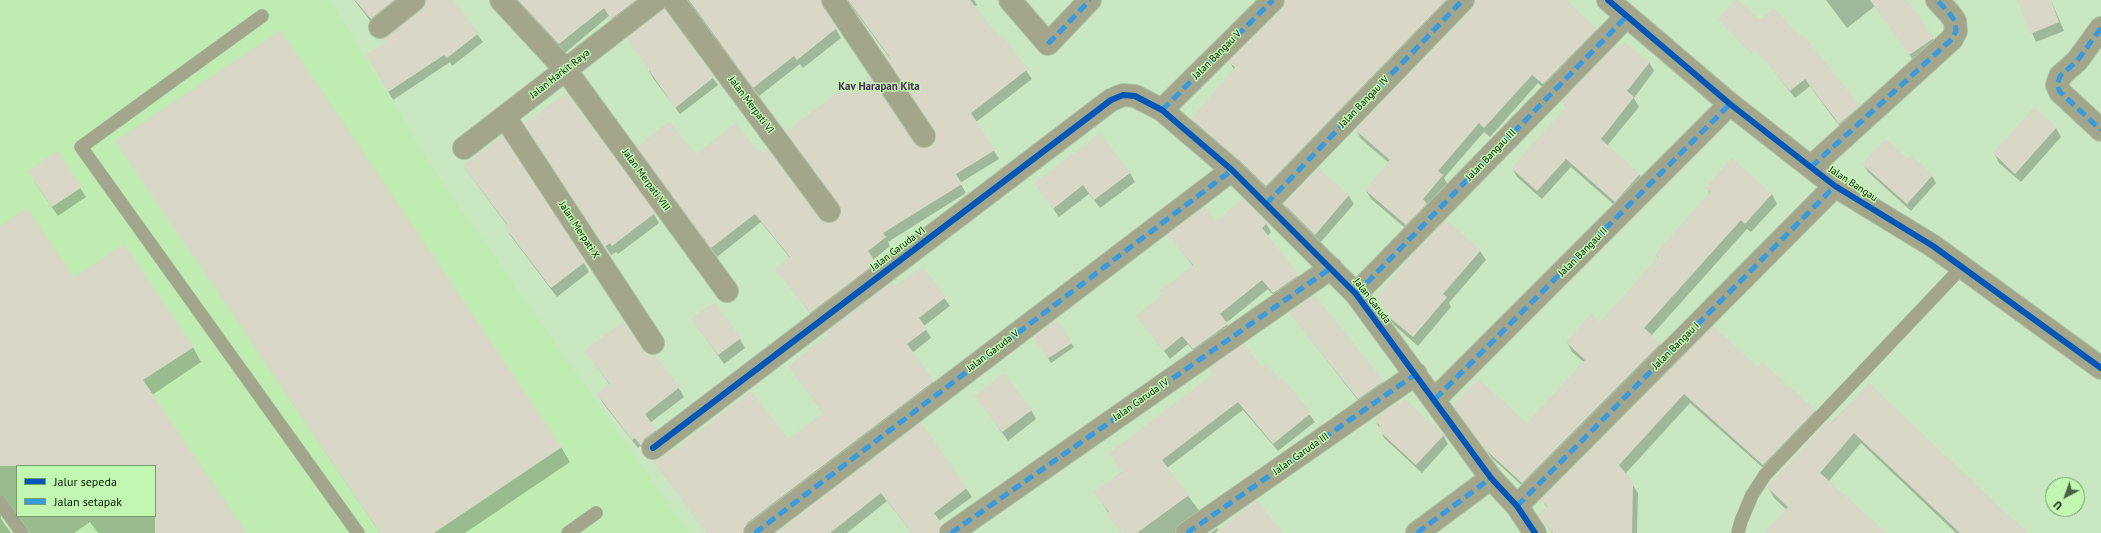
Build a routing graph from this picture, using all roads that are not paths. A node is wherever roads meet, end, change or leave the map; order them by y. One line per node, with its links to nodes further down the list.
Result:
1 (414, 0): 14 (street)
2 (501, 0): 16 (street, Jalan Merpati VIII)
3 (656, 0): 16 (street, Jalan Harkit Raya)
4 (673, 0): 27 (street, Jalan Merpati VI)
5 (832, 0): 21 (street)
6 (1010, 0): 7 (street)
7 (1090, 0)
8 (1272, 0): 18 (street, Jalan Bangau V)
9 (1463, 0): 26 (street, Jalan Bangau IV)
10 (1608, 0): 13 (street, Jalan Bangau)
11 (1937, 0): 23 (street)
12 (262, 16): 42 (lane)
13 (1626, 17): 17 (street, Jalan Bangau); 31 (street, Jalan Bangau III)
14 (380, 27)
15 (2101, 28): 20 (street)
16 (566, 70): 19 (street, Jalan Harkit Raya); 30 (street, Jalan Merpati VIII)
17 (1730, 104): 23 (street, Jalan Bangau); 35 (street, Jalan Bangau II)
18 (1162, 110): 24 (street, Jalan Garuda); 36 (street, Jalan Garuda VI)
19 (505, 117): 22 (street, Jalan Harkit Raya); 32 (street, Jalan Merpati X)
20 (2101, 130)
21 (924, 136)
22 (464, 148)
23 (1811, 167): 25 (street, Jalan Bangau)
24 (1232, 170): 26 (street, Jalan Garuda); 44 (street, Jalan Garuda V)
25 (1835, 186): 28 (street, Jalan Bangau); 39 (street, Jalan Bangau I)
26 (1266, 204): 29 (street, Jalan Garuda)
27 (829, 211)
28 (1962, 267): 33 (street, Jalan Bangau); 49 (lane)
29 (1331, 268): 31 (street, Jalan Garuda); 45 (street, Jalan Garuda IV)
30 (727, 291)
31 (1356, 294): 34 (street, Jalan Garuda)
32 (653, 343)
33 (2101, 368)
34 (1416, 374): 35 (street, Jalan Garuda); 46 (street, Jalan Garuda III)
35 (1435, 399): 37 (street, Jalan Garuda)
36 (653, 448)
37 (1491, 478): 39 (street, Jalan Garuda); 47 (street)
38 (0, 502): 41 (lane)
39 (1517, 506): 48 (street, Jalan Garuda)
40 (596, 513): 43 (lane)
41 (22, 533)
42 (358, 533)
43 (568, 533)
44 (755, 533)
45 (951, 533)
46 (1187, 533)
47 (1417, 533)
48 (1535, 533)
49 (1738, 533)

